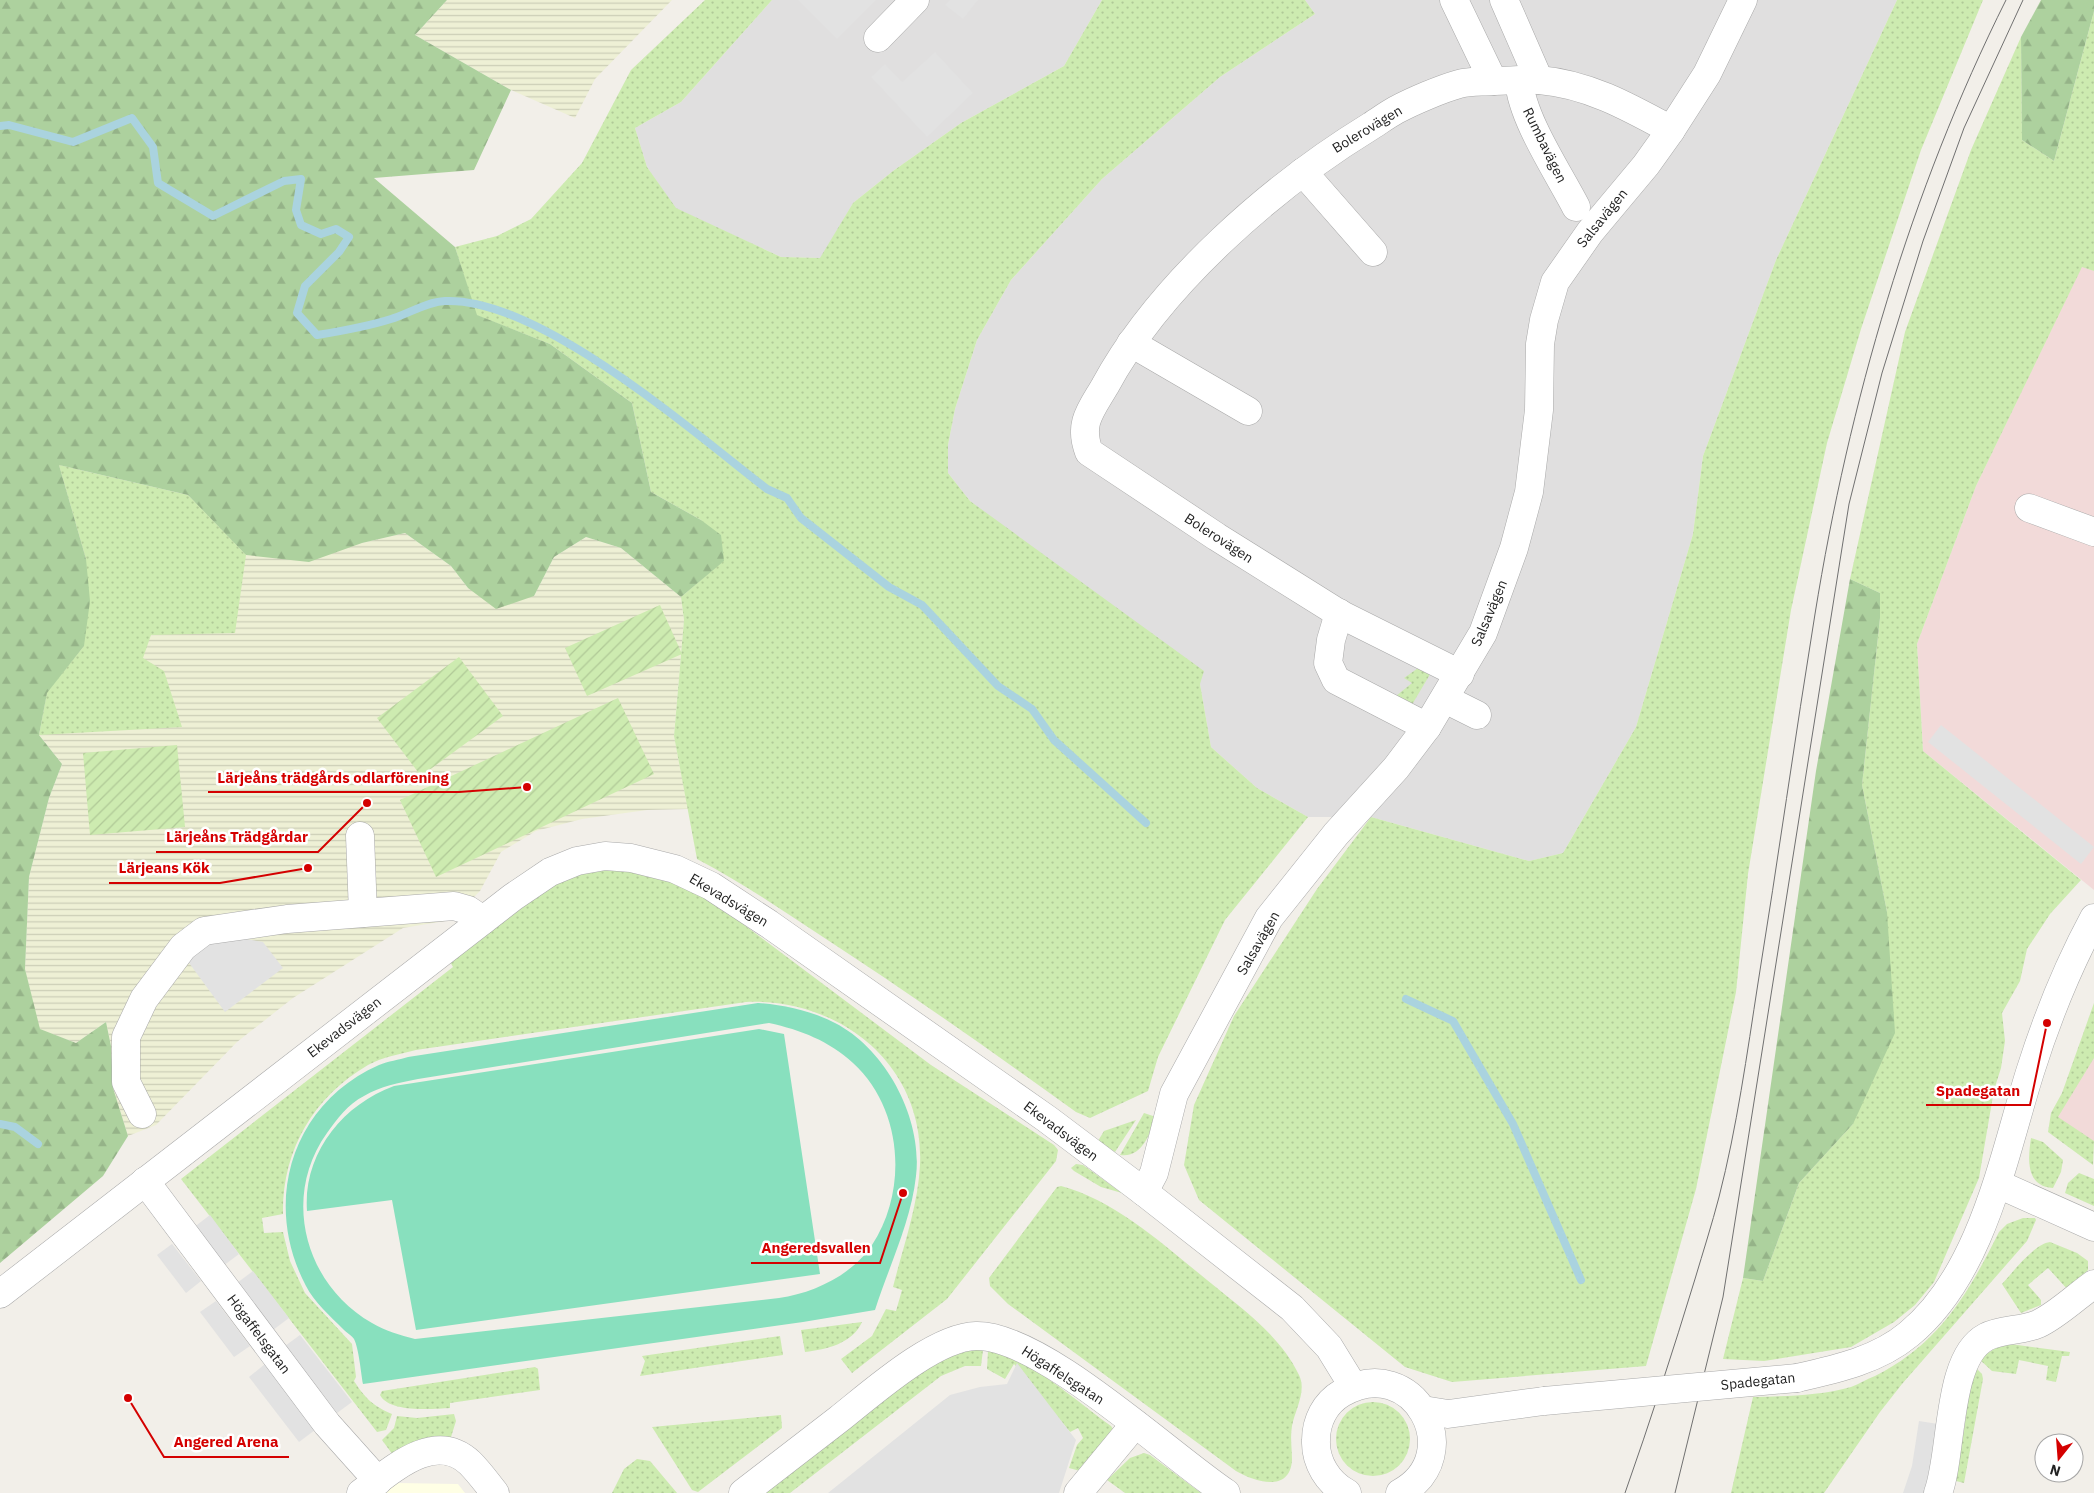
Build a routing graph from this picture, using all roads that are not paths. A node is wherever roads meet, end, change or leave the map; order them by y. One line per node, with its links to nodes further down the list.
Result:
1 (915, 0): 5 (street)
2 (1454, 0): 6 (street, Rumbavägen)
3 (1505, 0): 6 (street, Rumbavägen)
4 (1743, 0): 7 (street, Salsavägen)
5 (878, 38)
6 (1517, 81): 7 (street); 8 (street, Bolerovägen); 9 (street, Rumbavägen)
7 (1671, 130): 16 (street, Salsavägen)
8 (1303, 172): 10 (street); 11 (street, Bolerovägen)
9 (1576, 207)
10 (1373, 252)
11 (1131, 343): 12 (street); 15 (street, Bolerovägen)
12 (1248, 411)
13 (2029, 508): 14 (street)
14 (2094, 532)
15 (1339, 613): 16 (street, Bolerovägen); 19 (street)
16 (1460, 674): 17 (street, Salsavägen)
17 (1445, 699): 18 (street); 19 (street, Salsavägen)
18 (1477, 715)
19 (1427, 727): 27 (street, Salsavägen)
20 (360, 836): 21 (street)
21 (362, 913): 23 (street); 24 (street)
22 (2094, 918): 26 (street, Spadegatan)
23 (483, 920): 25 (street, Ekevadsvägen); 27 (street, Ekevadsvägen)
24 (142, 1114)
25 (146, 1181): 30 (street, Ekevadsvägen); 35 (street, Högaffelsgatan)
26 (1998, 1184): 28 (street); 32 (street, Spadegatan, bridge)
27 (1144, 1192): 31 (street, Ekevadsvägen)
28 (2094, 1227)
29 (2094, 1284): 42 (street)
30 (0, 1294)
31 (1353, 1386): 32 (street); 36 (street)
32 (1423, 1410): 34 (street)
33 (1135, 1424): 37 (street); 39 (street, Högaffelsgatan); 40 (street, Högaffelsgatan)
34 (1428, 1482): 41 (street)
35 (370, 1487): 38 (street, Högaffelsgatan)
36 (1336, 1490)
37 (1084, 1491)
38 (495, 1493)
39 (743, 1493)
40 (1226, 1493)
41 (1400, 1493)
42 (1938, 1493)

